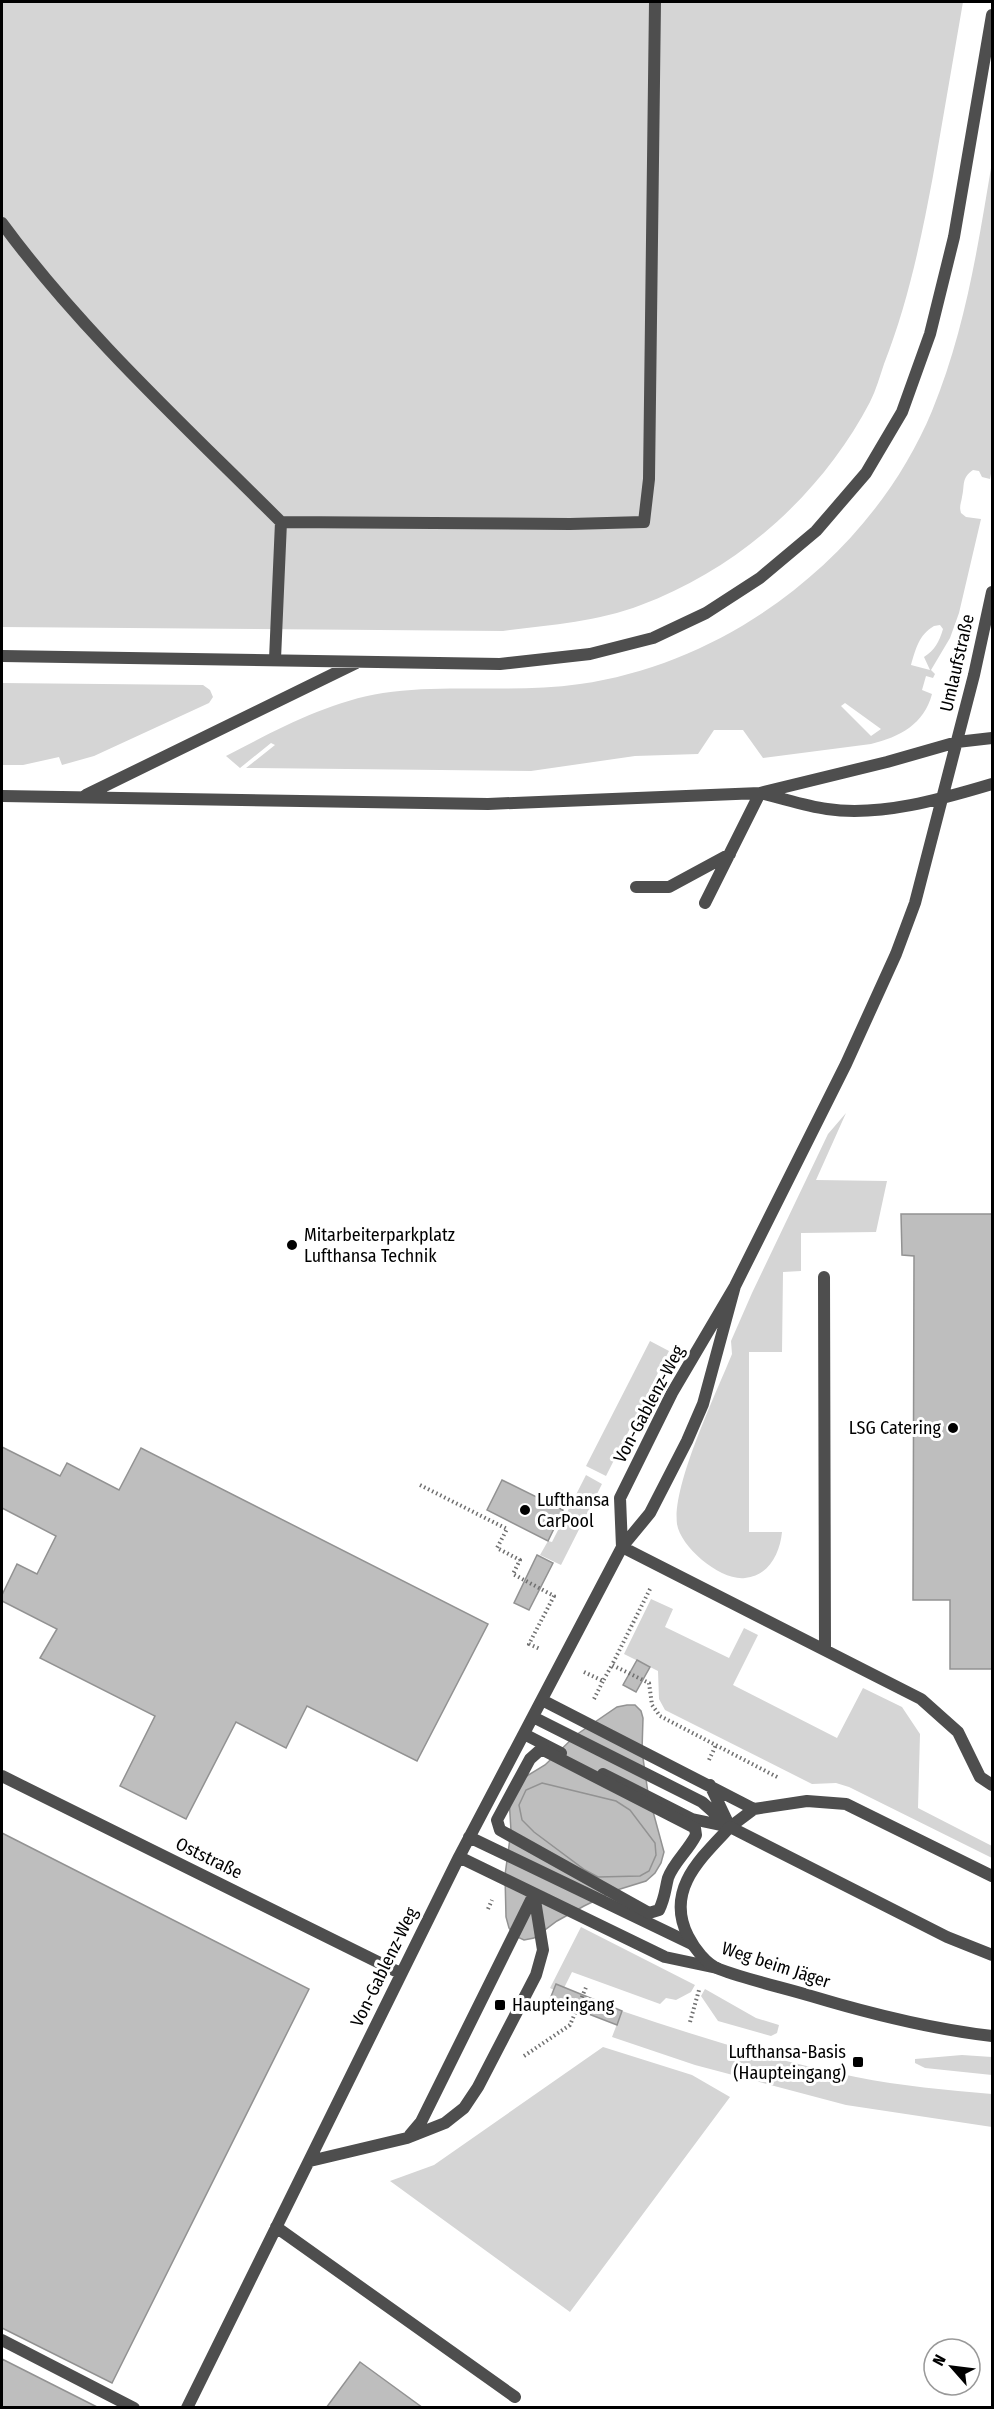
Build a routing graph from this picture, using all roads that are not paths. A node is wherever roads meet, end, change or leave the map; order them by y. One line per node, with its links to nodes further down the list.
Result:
1 (655, 2): 4 (street)
2 (993, 15): 8 (street)
3 (2, 223): 4 (street)
4 (281, 522): 7 (street)
5 (993, 592): 10 (street, Umlaufstraße)
6 (2, 656): 7 (street)
7 (275, 659): 8 (street)
8 (358, 662): 14 (street)
9 (993, 738): 10 (street)
10 (957, 742): 12 (street); 15 (street, Umlaufstraße)
11 (993, 784): 15 (street)
12 (760, 793): 14 (street); 15 (street); 16 (street)
13 (2, 796): 14 (street)
14 (82, 797)
15 (942, 799): 20 (street, Von-Gablenz-Weg)
16 (729, 854): 17 (street); 18 (street)
17 (636, 887)
18 (705, 903)
19 (824, 1277): 22 (street)
20 (735, 1286): 21 (street, Von-Gablenz-Weg); 21 (street, Von-Gablenz-Weg)
21 (622, 1546): 22 (street); 23 (street, Von-Gablenz-Weg)
22 (825, 1650): 28 (street)
23 (542, 1700): 24 (street, Von-Gablenz-Weg); 27 (street)
24 (533, 1717): 25 (street, Von-Gablenz-Weg); 31 (street)
25 (524, 1734): 31 (street); 32 (street, Von-Gablenz-Weg)
26 (2, 1776): 39 (street, Oststraße)
27 (710, 1784): 29 (street); 31 (street)
28 (993, 1785)
29 (754, 1809): 31 (street, Weg beim Jäger); 34 (street)
30 (497, 1820): 30 (street)
31 (730, 1827): 36 (street, Weg beim Jäger); 37 (street)
32 (469, 1837): 33 (street, Von-Gablenz-Weg); 36 (street)
33 (459, 1857): 35 (street); 39 (street, Von-Gablenz-Weg)
34 (993, 1876)
35 (534, 1894): 38 (street); 41 (street); 41 (street)
36 (692, 1944): 38 (street, Weg beim Jäger)
37 (993, 1955)
38 (717, 1968): 40 (street, Weg beim Jäger)
39 (400, 1973): 42 (street, Von-Gablenz-Weg)
40 (993, 2036)
41 (407, 2138): 42 (street)
42 (310, 2161): 43 (street, Von-Gablenz-Weg)
43 (276, 2227): 45 (street); 47 (street, Von-Gablenz-Weg)
44 (2, 2340): 46 (street)
45 (515, 2397)
46 (134, 2408)
47 (187, 2408)

